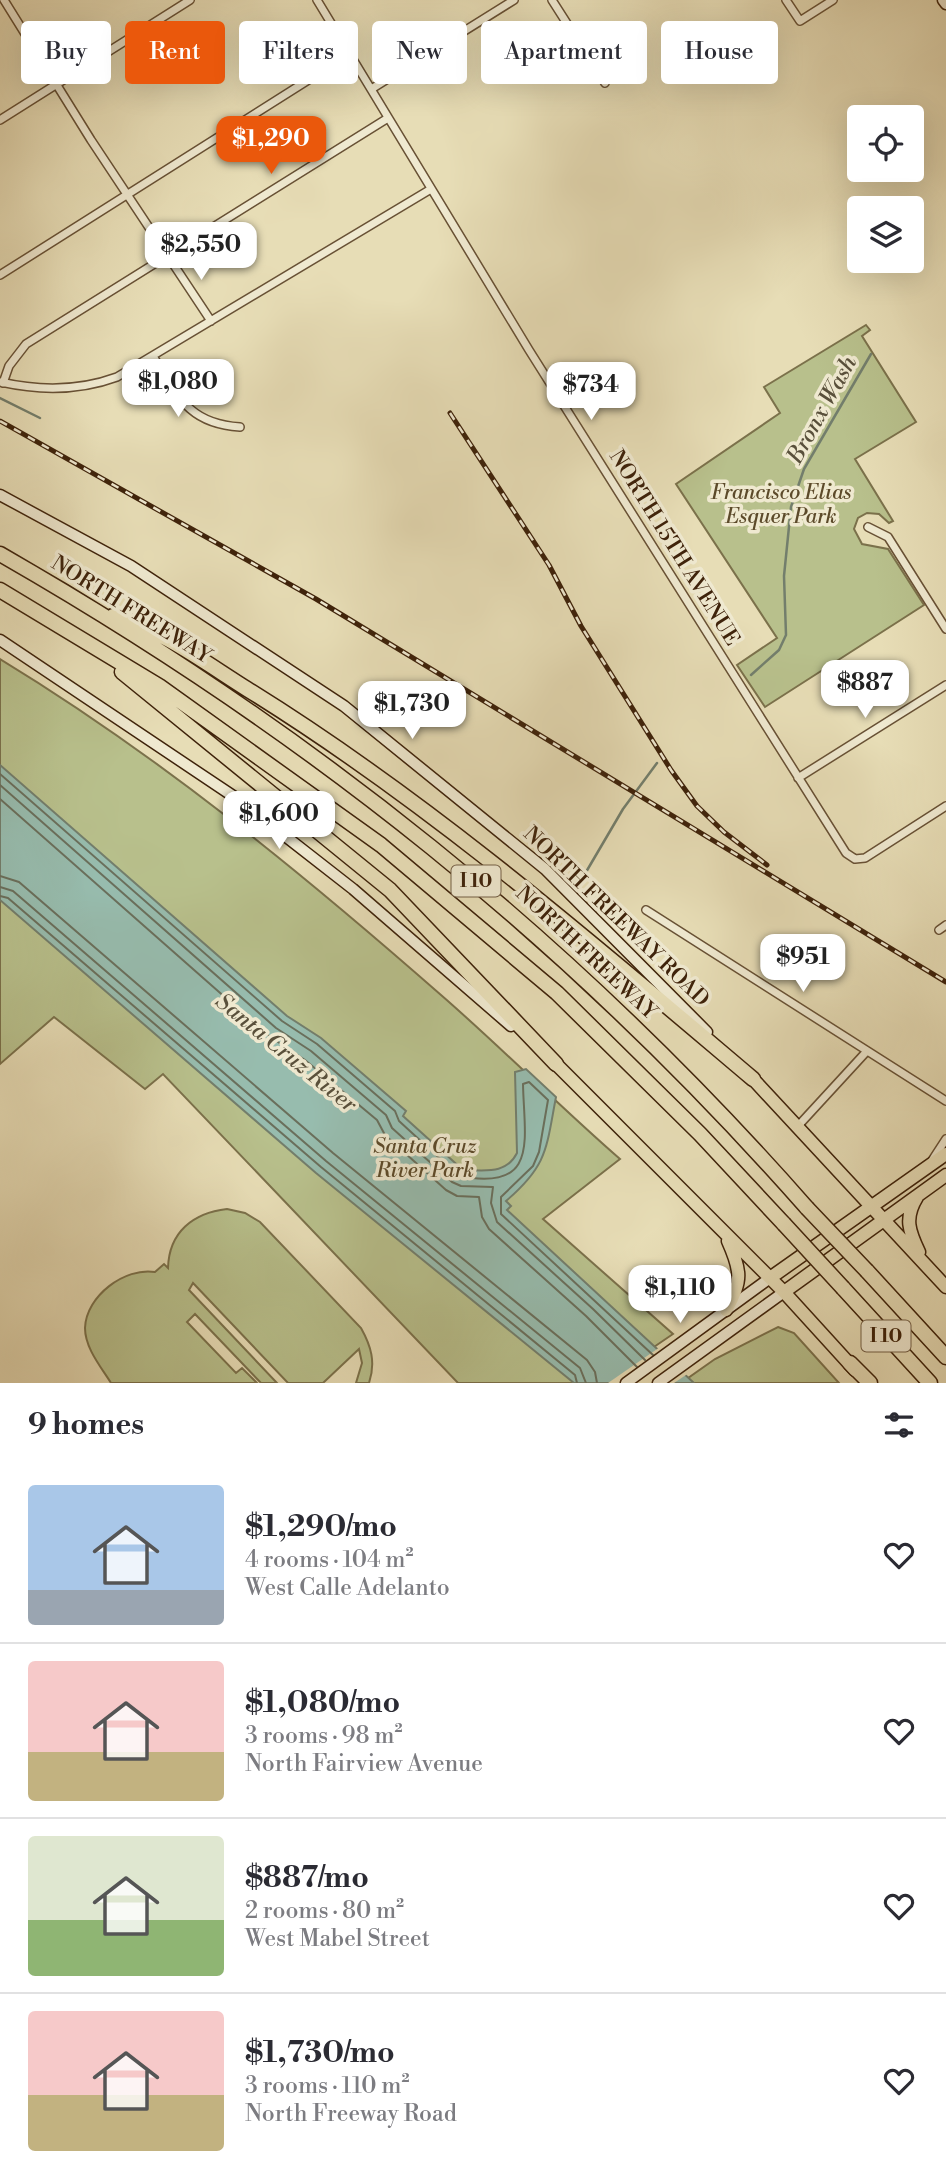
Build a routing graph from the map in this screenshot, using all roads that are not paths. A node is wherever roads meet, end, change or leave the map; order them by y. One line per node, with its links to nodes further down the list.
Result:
1 (4, 0): 10 (street)
2 (190, 0): 11 (street)
3 (317, 0): 8 (street, NORTH 15TH AVENUE)
4 (514, 0): 16 (street)
5 (552, 0): 9 (street)
6 (786, 0): 7 (street)
7 (833, 0)
8 (331, 21)
9 (565, 21)
10 (21, 26)
11 (111, 50)
12 (358, 63): 16 (street, NORTH 15TH AVENUE)
13 (56, 84): 18 (street)
14 (59, 84): 20 (street)
15 (303, 84): 20 (street)
16 (373, 88): 17 (street, NORTH 15TH AVENUE)
17 (388, 118): 19 (street, NORTH 15TH AVENUE); 21 (street)
18 (0, 120)
19 (431, 189): 23 (street); 36 (street, NORTH 15TH AVENUE)
20 (127, 195): 21 (street); 22 (street)
21 (168, 258): 23 (street); 25 (street)
22 (0, 275)
23 (211, 321): 24 (street)
24 (153, 356): 25 (street); 26 (street)
25 (1, 383)
26 (240, 427)
27 (0, 495): 41 (main road, NORTH FREEWAY ROAD)
28 (868, 527): 32 (street)
29 (0, 554): 31 (highway, NORTH FREEWAY / I 10)
30 (0, 590): 33 (highway, I 10)
31 (97, 611): 41 (highway); 57 (highway, NORTH FREEWAY / I 10, bridge)
32 (946, 629)
33 (75, 633): 40 (highway); 62 (highway, I 10, bridge)
34 (0, 640): 40 (main road)
35 (946, 685): 36 (street)
36 (798, 778): 37 (street, NORTH 15TH AVENUE)
37 (946, 806)
38 (646, 910): 39 (street)
39 (867, 1051): 42 (street); 43 (street)
40 (556, 1064): 51 (main road)
41 (753, 1079): 43 (main road, NORTH FREEWAY ROAD)
42 (946, 1101)
43 (798, 1126): 49 (main road, NORTH FREEWAY ROAD)
44 (946, 1139): 46 (street)
45 (946, 1153): 46 (main road)
46 (930, 1165): 49 (main road)
47 (944, 1177): 48 (main road)
48 (919, 1194): 50 (main road); 52 (main road)
49 (871, 1206): 50 (main road, NORTH FREEWAY ROAD); 53 (main road)
50 (884, 1220): 52 (main road, NORTH FREEWAY ROAD); 55 (main road)
51 (723, 1231): 53 (main road); 56 (main road)
52 (925, 1264): 54 (main road, NORTH FREEWAY ROAD)
53 (770, 1278): 55 (main road); 56 (main road)
54 (946, 1287)
55 (784, 1292): 58 (main road); 60 (main road)
56 (726, 1310): 59 (main road)
57 (946, 1356)
58 (850, 1363): 61 (highway)
59 (626, 1383)
60 (658, 1383)
61 (869, 1383)
62 (929, 1383)

